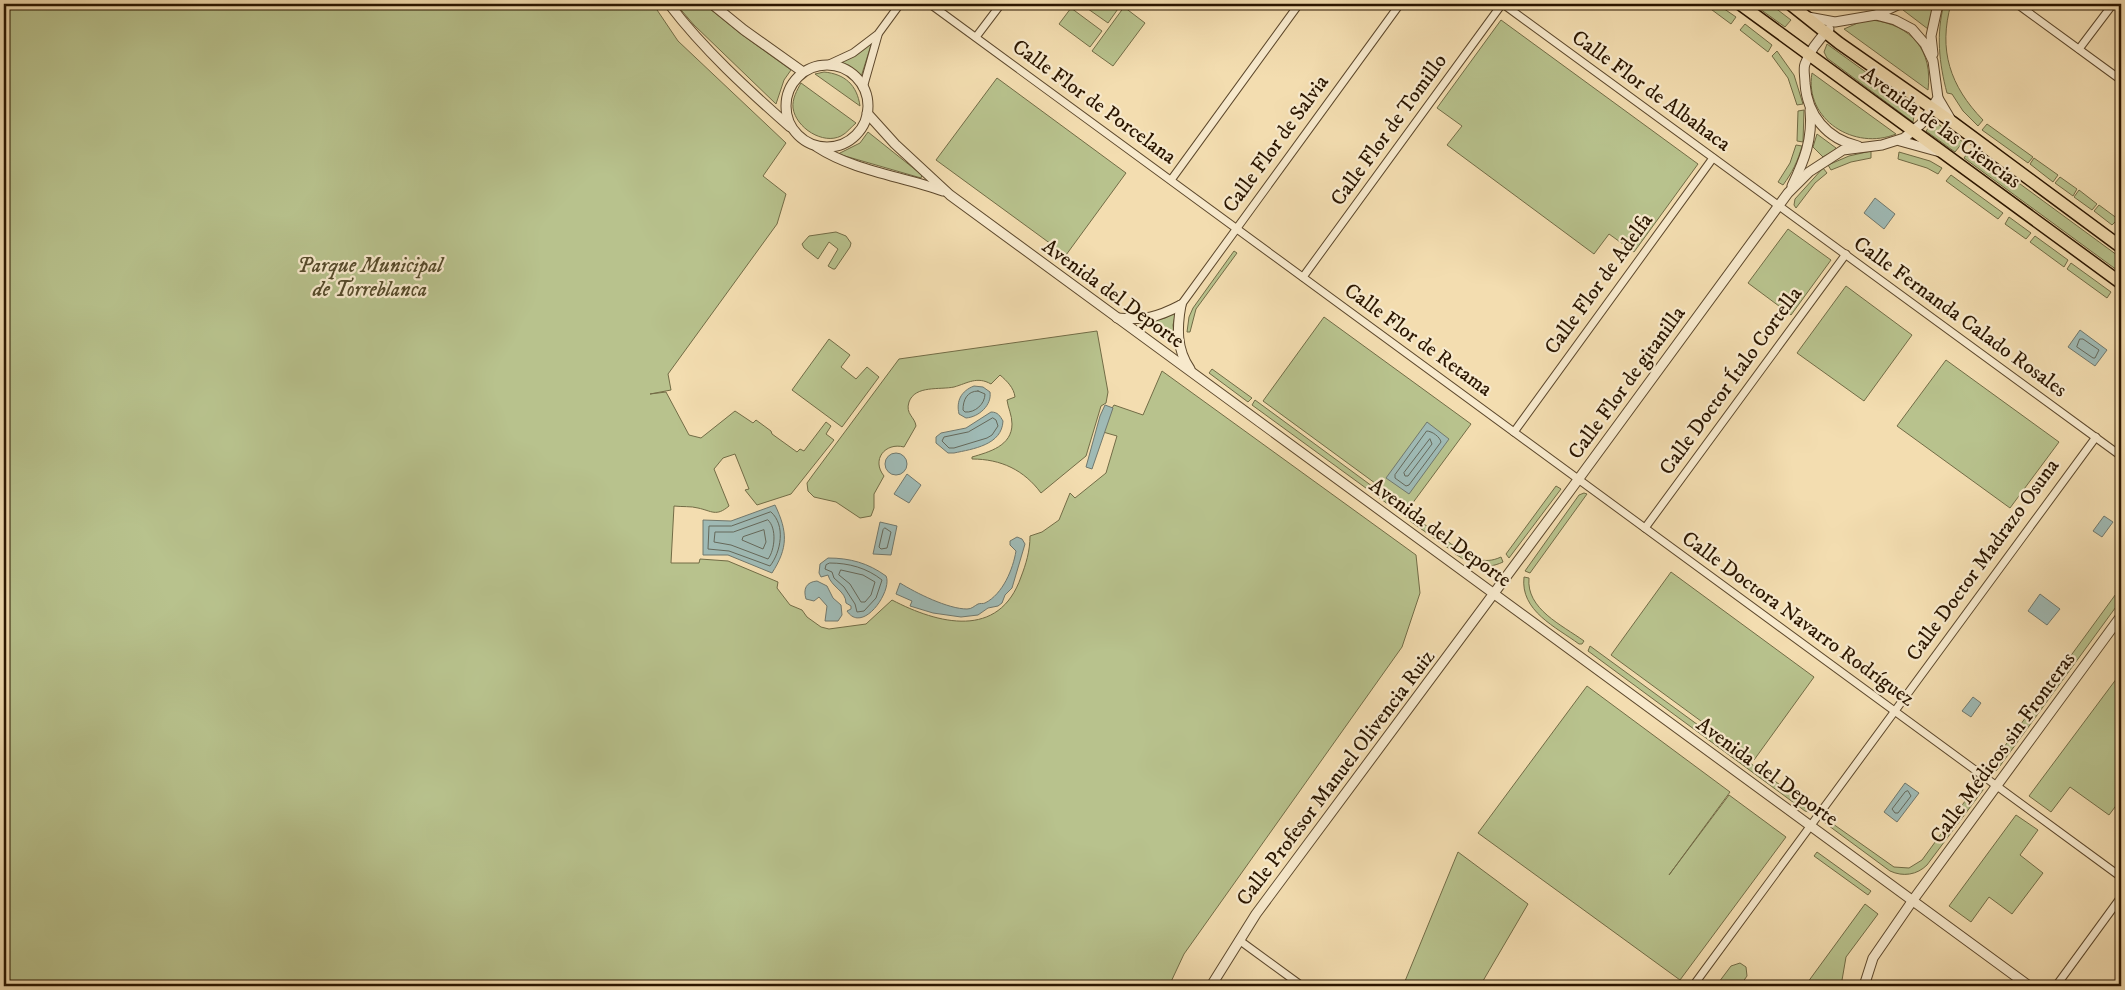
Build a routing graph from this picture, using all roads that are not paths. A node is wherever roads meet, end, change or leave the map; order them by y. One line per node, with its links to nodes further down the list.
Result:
1 (669, 4): 33 (street)
2 (712, 4): 25 (street)
3 (900, 4): 19 (street)
4 (930, 4): 20 (street, Calle Flor de Porcelana)
5 (1001, 4): 20 (street)
6 (1299, 4): 40 (street)
7 (1400, 4): 44 (street, Calle Flor de Salvia)
8 (1502, 4): 39 (street, Calle Flor de Albahaca); 47 (street, Calle Flor de Tomillo)
9 (1740, 4): 22 (main road, Avenida de las Ciencias)
10 (1790, 4): 16 (main road, Avenida de las Ciencias)
11 (1900, 4): 15 (street)
12 (1938, 4): 23 (street)
13 (2017, 4): 21 (street)
14 (2113, 4): 21 (street)
15 (1876, 15): 17 (street); 23 (street)
16 (1808, 17): 17 (street); 18 (main road, Avenida de las Ciencias)
17 (1835, 22): 18 (street)
18 (1826, 32): 22 (street); 30 (main road, Avenida de las Ciencias)
19 (878, 34): 24 (street); 27 (street)
20 (976, 37): 40 (street, Calle Flor de Porcelana)
21 (2079, 49): 26 (street)
22 (1807, 60): 29 (street); 34 (main road, Avenida de las Ciencias)
23 (1934, 61): 28 (street)
24 (827, 65): 25 (street); 27 (street)
25 (803, 72): 33 (street)
26 (2121, 80)
27 (864, 88): 31 (street)
28 (1938, 98): 30 (street); 32 (street)
29 (1809, 101): 37 (street); 42 (street)
30 (1932, 109): 32 (main road, Avenida de las Ciencias); 34 (street)
31 (867, 113): 36 (street); 41 (street, Avenida del Deporte)
32 (1952, 122): 45 (main road, Avenida de las Ciencias)
33 (792, 128): 36 (street)
34 (1913, 131): 35 (street); 38 (main road, Avenida de las Ciencias)
35 (1900, 141): 37 (street); 38 (street)
36 (812, 144): 41 (street, Avenida del Deporte)
37 (1861, 147): 42 (street)
38 (1943, 152): 48 (main road, Avenida de las Ciencias)
39 (1713, 158): 43 (street, Calle Flor de Albahaca); 52 (street, Calle Flor de Adelfa)
40 (1171, 180): 44 (street, Calle Flor de Porcelana)
41 (947, 193): 50 (street, Avenida del Deporte)
42 (1788, 193): 43 (street, Calle Flor de gitanilla)
43 (1779, 206): 46 (street, Calle Fernanda Calado Rosales); 55 (street, Calle Flor de gitanilla)
44 (1237, 228): 47 (street, Calle Flor de Retama); 49 (street, Calle Flor de Salvia)
45 (2121, 246)
46 (1846, 254): 53 (street, Calle Fernanda Calado Rosales); 56 (street, Calle Doctor Ítalo Cortella)
47 (1303, 277): 52 (street, Calle Flor de Retama)
48 (2121, 283)
49 (1181, 305): 50 (street); 51 (street)
50 (1115, 317): 51 (street, Avenida del Deporte)
51 (1195, 376): 57 (street, Avenida del Deporte)
52 (1514, 432): 55 (street, Calle Flor de Retama)
53 (2096, 437): 54 (street, Calle Fernanda Calado Rosales); 59 (street, Calle Doctor Madrazo Osuna)
54 (2121, 456)
55 (1579, 479): 56 (street, Calle Doctora Navarro Rodríguez); 57 (street, Calle Flor de gitanilla)
56 (1645, 528): 59 (street, Calle Doctora Navarro Rodríguez)
57 (1494, 594): 61 (street, Avenida del Deporte); 65 (street, Calle Profesor Manuel Olivencia Ruiz)
58 (2121, 616): 60 (street, Calle Médicos sin Fronteras)
59 (1894, 711): 60 (street, Calle Doctora Navarro Rodríguez); 61 (street, Calle Doctor Madrazo Osuna)
60 (1997, 786): 62 (street, Calle Doctora Navarro Rodríguez); 64 (street, Calle Médicos sin Fronteras)
61 (1811, 826): 64 (street, Avenida del Deporte); 68 (street, Calle Doctor Madrazo Osuna)
62 (2121, 877)
63 (2121, 896): 71 (street)
64 (1914, 900): 69 (street, Calle Médicos sin Fronteras); 70 (street, Avenida del Deporte)
65 (1239, 940): 66 (street, Calle Profesor Manuel Olivencia Ruiz); 67 (street)
66 (1211, 986)
67 (1302, 986)
68 (1693, 986)
69 (1864, 986)
70 (2029, 986)
71 (2056, 986)

